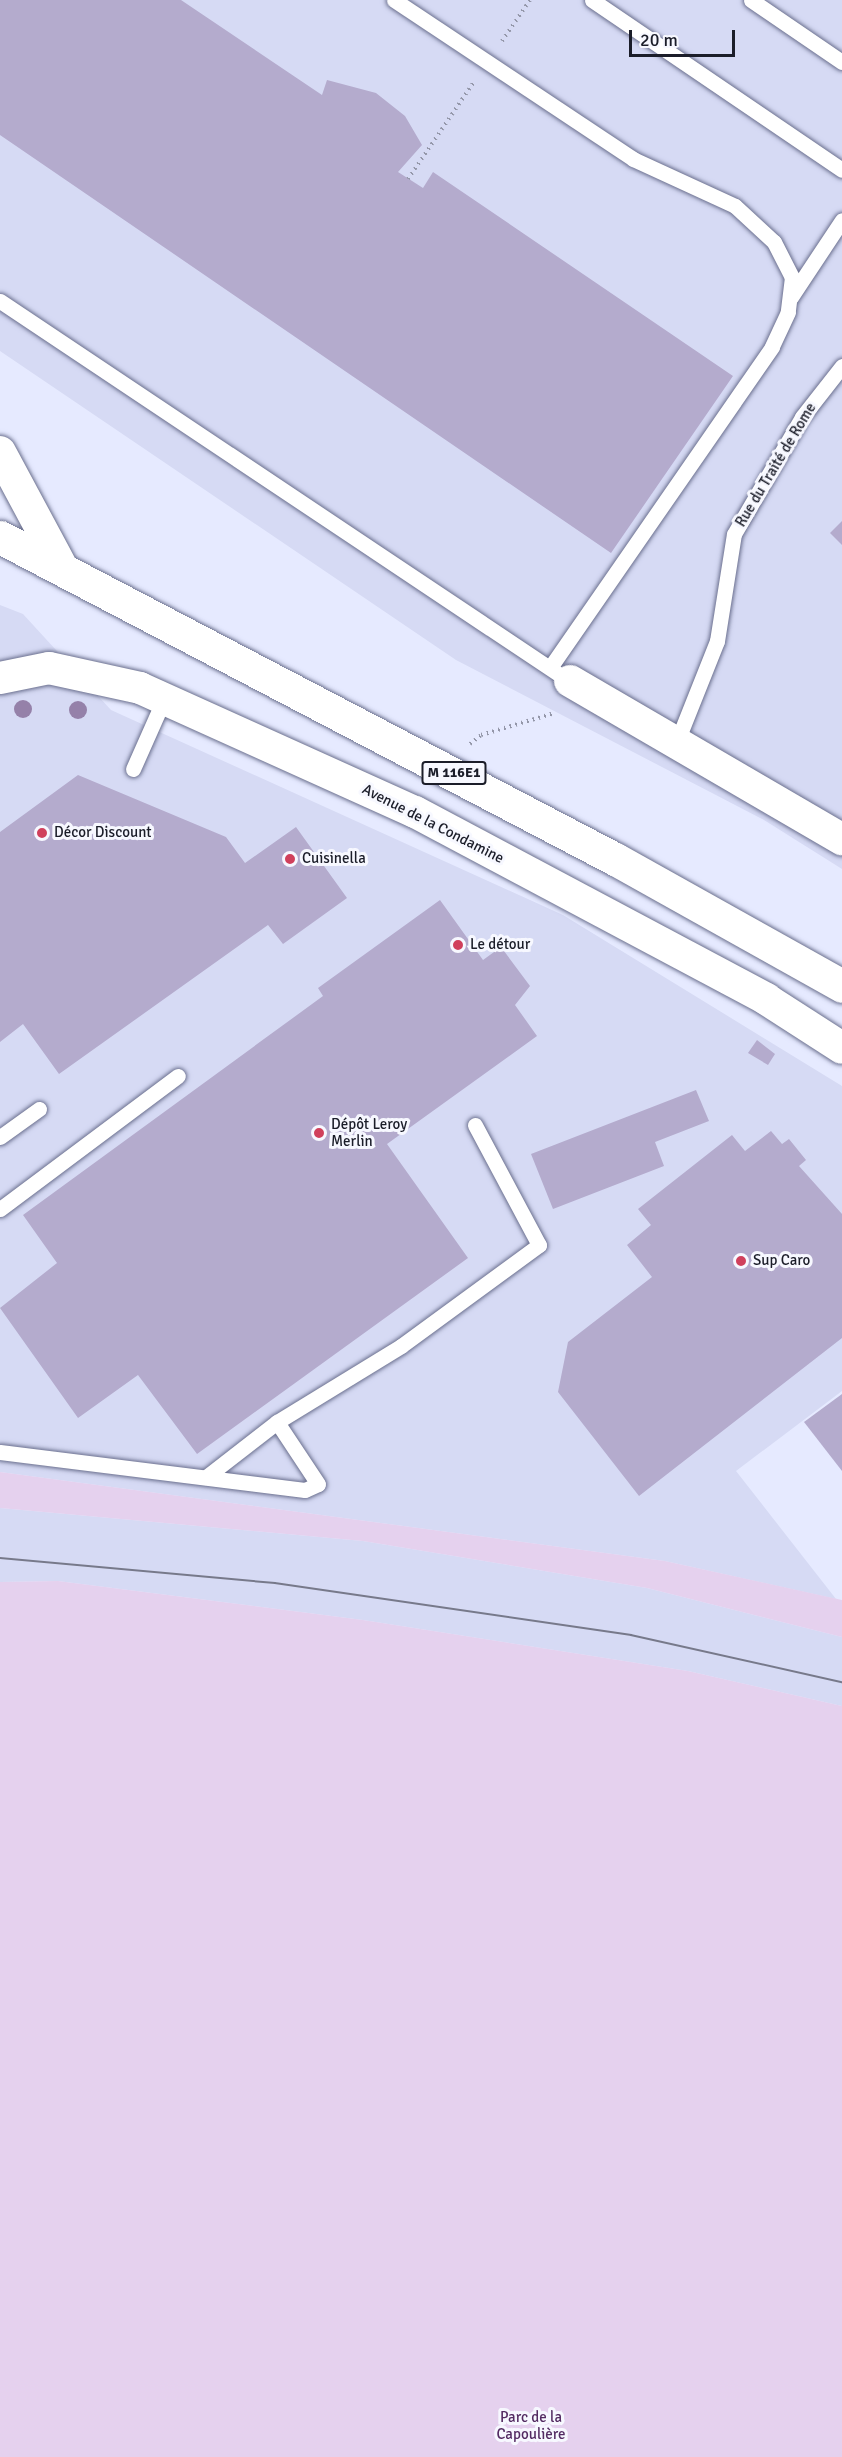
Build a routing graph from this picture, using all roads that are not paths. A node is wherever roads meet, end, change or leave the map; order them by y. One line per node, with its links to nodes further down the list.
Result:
1 (394, 0): 7 (lane)
2 (592, 0): 5 (lane)
3 (751, 0): 4 (lane)
4 (842, 62)
5 (842, 170)
6 (842, 220): 7 (lane)
7 (791, 297): 14 (lane)
8 (0, 301): 14 (lane)
9 (842, 366): 16 (lane, Rue du Traité de Rome)
10 (0, 452): 12 (street)
11 (0, 537): 12 (main road, M 116E1)
12 (62, 566): 19 (main road, M 116E1)
13 (0, 678): 15 (street, Avenue de la Condamine)
14 (572, 682): 16 (street)
15 (164, 699): 17 (lane); 20 (street, Avenue de la Condamine)
16 (676, 744): 18 (street)
17 (133, 769)
18 (842, 839)
19 (842, 986)
20 (842, 1048)
21 (178, 1076): 25 (lane)
22 (39, 1109): 24 (lane)
23 (475, 1125): 26 (lane)
24 (0, 1137)
25 (0, 1209)
26 (277, 1422): 28 (lane); 28 (lane)
27 (0, 1452): 28 (lane)
28 (206, 1477)

